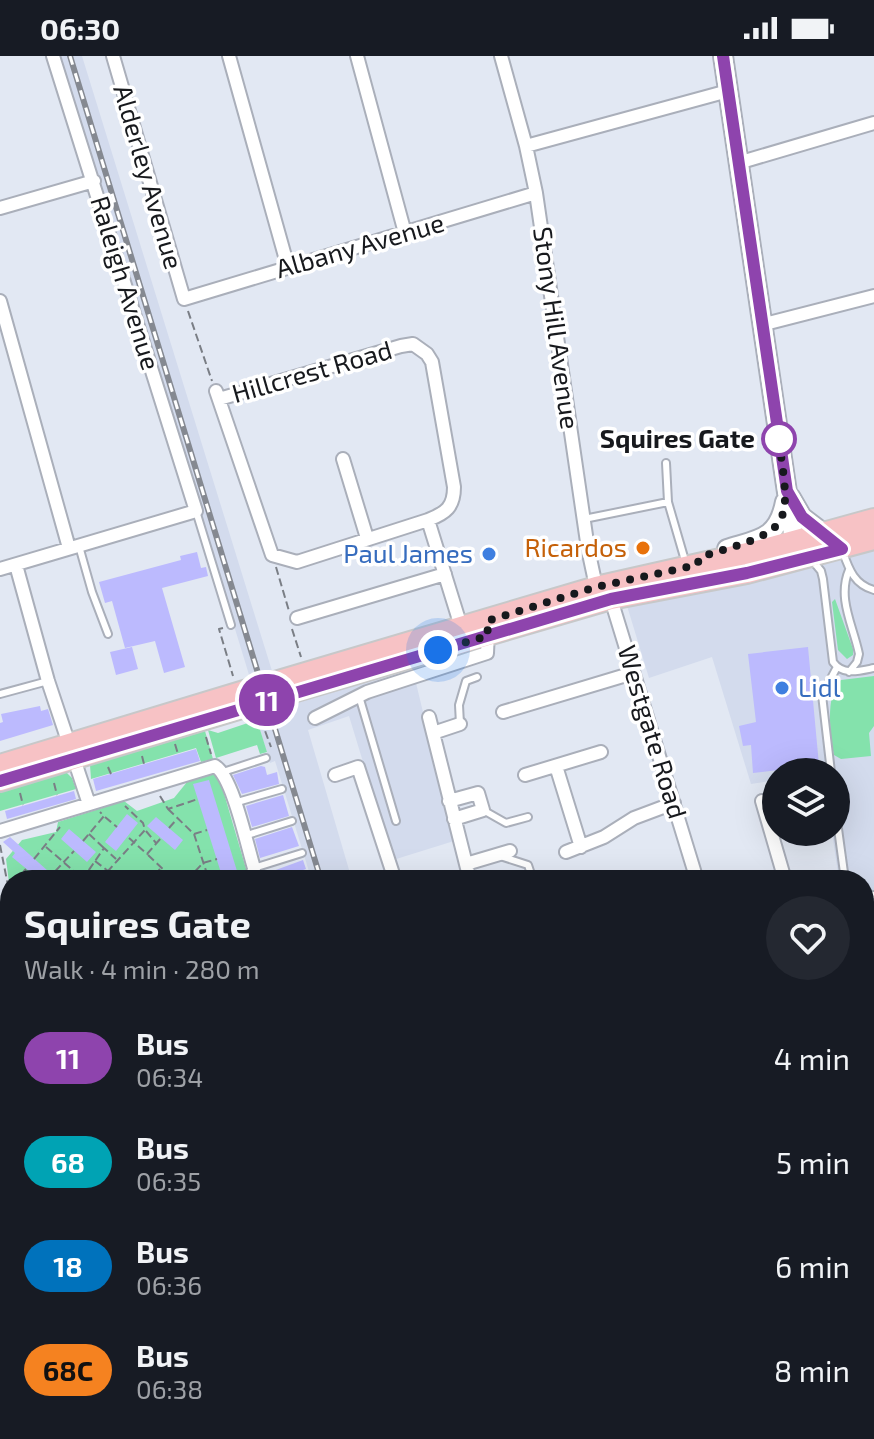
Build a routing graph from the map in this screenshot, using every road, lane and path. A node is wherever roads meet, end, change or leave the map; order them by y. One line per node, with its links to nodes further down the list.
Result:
1 (53, 56): 11 (street, Raleigh Avenue)
2 (113, 56): 17 (street, Alderley Avenue)
3 (229, 56): 15 (street)
4 (357, 56): 14 (street)
5 (501, 56): 9 (street, Stony Hill Avenue)
6 (723, 56): 7 (main road)
7 (728, 91): 9 (street); 10 (main road)
8 (874, 123): 10 (street)
9 (526, 146): 12 (street, Stony Hill Avenue)
10 (738, 163): 19 (main road)
11 (94, 181): 13 (street); 25 (street, Raleigh Avenue)
12 (536, 193): 14 (street, Albany Avenue); 26 (street, Stony Hill Avenue)
13 (0, 208)
14 (405, 233): 15 (street, Albany Avenue)
15 (288, 267): 17 (street, Albany Avenue)
16 (874, 296): 19 (street)
17 (184, 299): 20 (path)
18 (0, 301): 33 (street)
19 (761, 325): 23 (main road)
20 (218, 395): 28 (street, Hillcrest Road); 35 (street)
21 (343, 459): 30 (street)
22 (666, 463): 24 (lane)
23 (787, 491): 29 (main road); 32 (main road); 38 (main road)
24 (668, 502): 26 (lane); 38 (lane)
25 (196, 511): 33 (street); 45 (lane)
26 (584, 519): 43 (street, Stony Hill Avenue)
27 (874, 519): 29 (main road)
28 (428, 520): 30 (street); 41 (street)
29 (823, 533): 32 (main road); 34 (main road)
30 (367, 538): 35 (street)
31 (874, 539): 34 (main road)
32 (794, 540): 36 (main road); 38 (main road)
33 (74, 547): 37 (street); 47 (lane)
34 (842, 549): 36 (main road); 40 (lane)
35 (272, 555): 44 (path)
36 (810, 558): 43 (main road); 51 (lane)
37 (16, 565): 39 (street); 56 (street)
38 (692, 566): 43 (main road)
39 (0, 569)
40 (849, 570): 42 (lane); 53 (lane)
41 (445, 574): 44 (street); 48 (street)
42 (874, 590)
43 (604, 593): 46 (main road); 54 (street, Westgate Road)
44 (297, 618)
45 (231, 625): 59 (path)
46 (487, 628): 48 (main road); 58 (street)
47 (108, 634)
48 (464, 635): 59 (main road, bridge)
49 (295, 637): 50 (path)
50 (302, 661)
51 (837, 667): 53 (lane); 72 (lane)
52 (874, 668): 53 (lane)
53 (849, 672)
54 (633, 673): 60 (street); 87 (street, Westgate Road)
55 (477, 677): 63 (lane)
56 (48, 681): 57 (lane); 68 (street)
57 (0, 694)
58 (359, 696): 62 (street); 96 (lane)
59 (252, 697): 67 (path); 68 (main road)
60 (503, 712)
61 (429, 717): 65 (street)
62 (315, 718)
63 (460, 724): 65 (street)
64 (205, 731): 73 (path)
65 (433, 733): 84 (street)
66 (174, 740): 70 (path)
67 (271, 747)
68 (71, 752): 74 (main road); 79 (main road); 85 (street)
69 (601, 752): 75 (street)
70 (178, 754)
71 (266, 758): 76 (lane)
72 (829, 758)
73 (213, 759)
74 (0, 765)
75 (556, 766): 78 (street); 114 (street)
76 (223, 772): 80 (street); 86 (street)
77 (335, 775): 141 (street)
78 (525, 775)
79 (0, 781)
80 (156, 784): 82 (street); 88 (path)
81 (282, 789): 86 (lane)
82 (118, 795): 85 (street); 99 (path)
83 (198, 799): 88 (path)
84 (449, 801): 89 (street); 94 (street)
85 (93, 803): 90 (street); 91 (path)
86 (234, 803): 104 (street)
87 (674, 803): 114 (street); 144 (street, Westgate Road)
88 (168, 809): 93 (path)
89 (483, 810): 92 (lane); 94 (street)
90 (56, 814): 101 (street); 111 (path)
91 (104, 816): 97 (path); 102 (path)
92 (528, 817)
93 (178, 818): 98 (path); 103 (path)
94 (454, 819): 128 (street)
95 (292, 821): 104 (lane)
96 (396, 821)
97 (117, 827)
98 (169, 828)
99 (145, 830): 108 (path); 109 (path)
100 (207, 830): 103 (path)
101 (0, 831)
102 (88, 833): 107 (path); 115 (path)
103 (194, 834): 127 (path)
104 (244, 836): 139 (street)
105 (129, 838): 108 (path)
106 (161, 838): 109 (path)
107 (83, 841)
108 (134, 842): 120 (path); 125 (path)
109 (156, 843): 120 (path)
110 (0, 845): 130 (path)
111 (45, 846): 122 (path); 126 (path)
112 (780, 846): 145 (street)
113 (840, 846): 146 (lane)
114 (581, 847): 118 (street)
115 (104, 848): 124 (path); 125 (path)
116 (74, 851): 126 (path)
117 (510, 851): 121 (street)
118 (566, 852)
119 (302, 853): 140 (lane)
120 (147, 854): 129 (path)
121 (496, 855): 128 (street); 143 (lane)
122 (34, 859)
123 (217, 859): 127 (path)
124 (94, 860): 133 (path); 134 (path)
125 (118, 860): 135 (path)
126 (64, 863): 131 (path); 132 (path)
127 (203, 863): 137 (path); 138 (path)
128 (466, 864): 142 (street)
129 (161, 868): 136 (path)
130 (5, 870)
131 (57, 870)
132 (71, 870)
133 (88, 870)
134 (107, 870)
135 (109, 870)
136 (164, 870)
137 (196, 870)
138 (205, 870)
139 (252, 870)
140 (262, 870)
141 (392, 870)
142 (468, 870)
143 (530, 870)
144 (694, 870)
145 (784, 870)
146 (844, 870)

